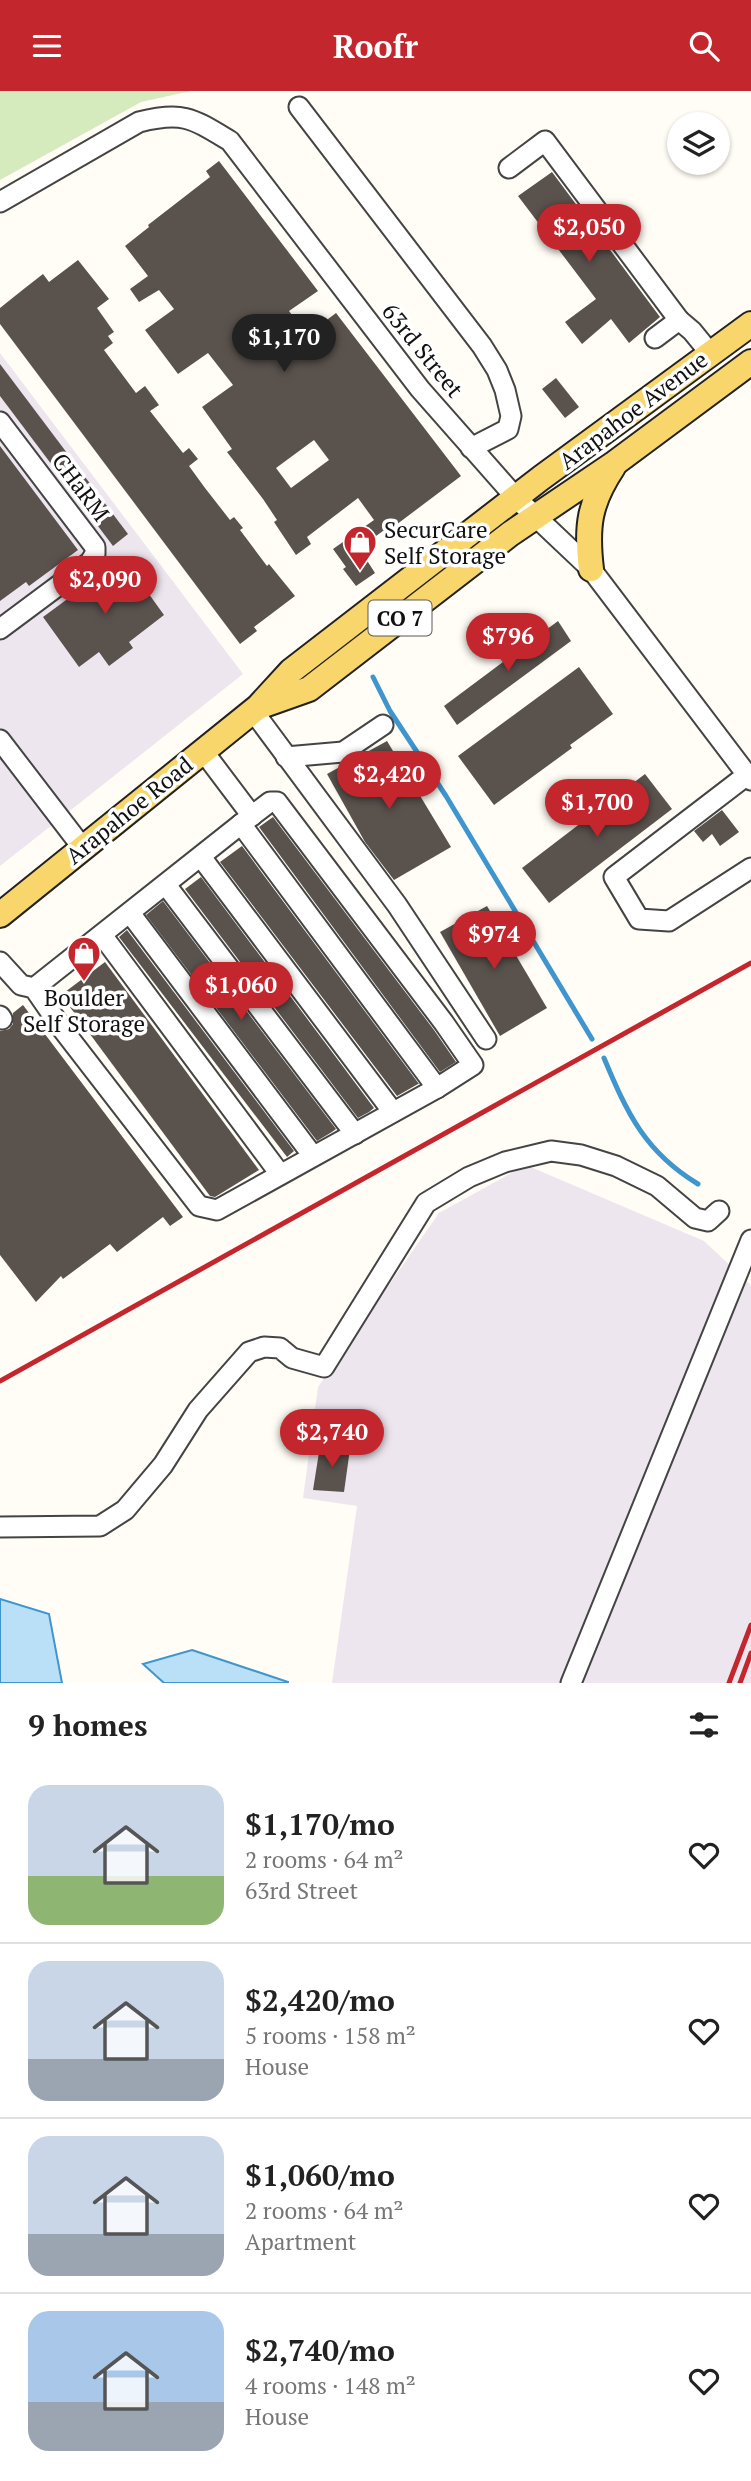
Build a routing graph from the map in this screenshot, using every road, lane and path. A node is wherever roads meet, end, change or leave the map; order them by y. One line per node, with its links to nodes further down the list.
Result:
1 (299, 107): 10 (street)
2 (509, 168): 4 (street)
3 (0, 202): 10 (street, 63rd Street)
4 (679, 320): 6 (street); 7 (street)
5 (751, 324): 7 (main road, Arapahoe Avenue / CO 7)
6 (655, 338)
7 (710, 353): 12 (main road, Arapahoe Avenue / CO 7)
8 (751, 362): 11 (main road, Arapahoe Avenue / CO 7)
9 (0, 422): 15 (street, CHaRM)
10 (471, 448): 12 (street, 63rd Street)
11 (615, 463): 13 (main road, Arapahoe Avenue / CO 7); 14 (main road)
12 (517, 499): 13 (street, 63rd Street); 16 (main road, Arapahoe Road / CO 7)
13 (535, 517): 14 (street, 63rd Street); 16 (main road, Arapahoe Road / CO 7)
14 (591, 569): 21 (street, 63rd Street)
15 (0, 629)
16 (256, 709): 19 (main road, Arapahoe Road / CO 7); 20 (street)
17 (383, 725): 20 (street)
18 (0, 740): 23 (street)
19 (203, 751): 22 (street); 23 (main road, Arapahoe Road / CO 7)
20 (286, 757): 32 (street)
21 (749, 777): 25 (street)
22 (247, 820): 24 (street); 33 (street); 33 (street)
23 (82, 847): 28 (main road, Arapahoe Road / CO 7)
24 (201, 857): 26 (street); 34 (street)
25 (751, 869)
26 (166, 885): 27 (street); 35 (street)
27 (130, 913): 29 (street); 36 (street)
28 (0, 915)
29 (102, 936): 31 (street); 37 (street)
30 (0, 962): 31 (street)
31 (34, 988): 37 (street)
32 (486, 1039)
33 (438, 1088): 34 (street)
34 (393, 1112): 35 (street)
35 (355, 1134): 36 (street)
36 (313, 1156): 37 (street)
37 (280, 1174)
38 (719, 1211): 40 (street)
39 (751, 1240): 41 (street)
40 (0, 1527)
41 (571, 1683)

